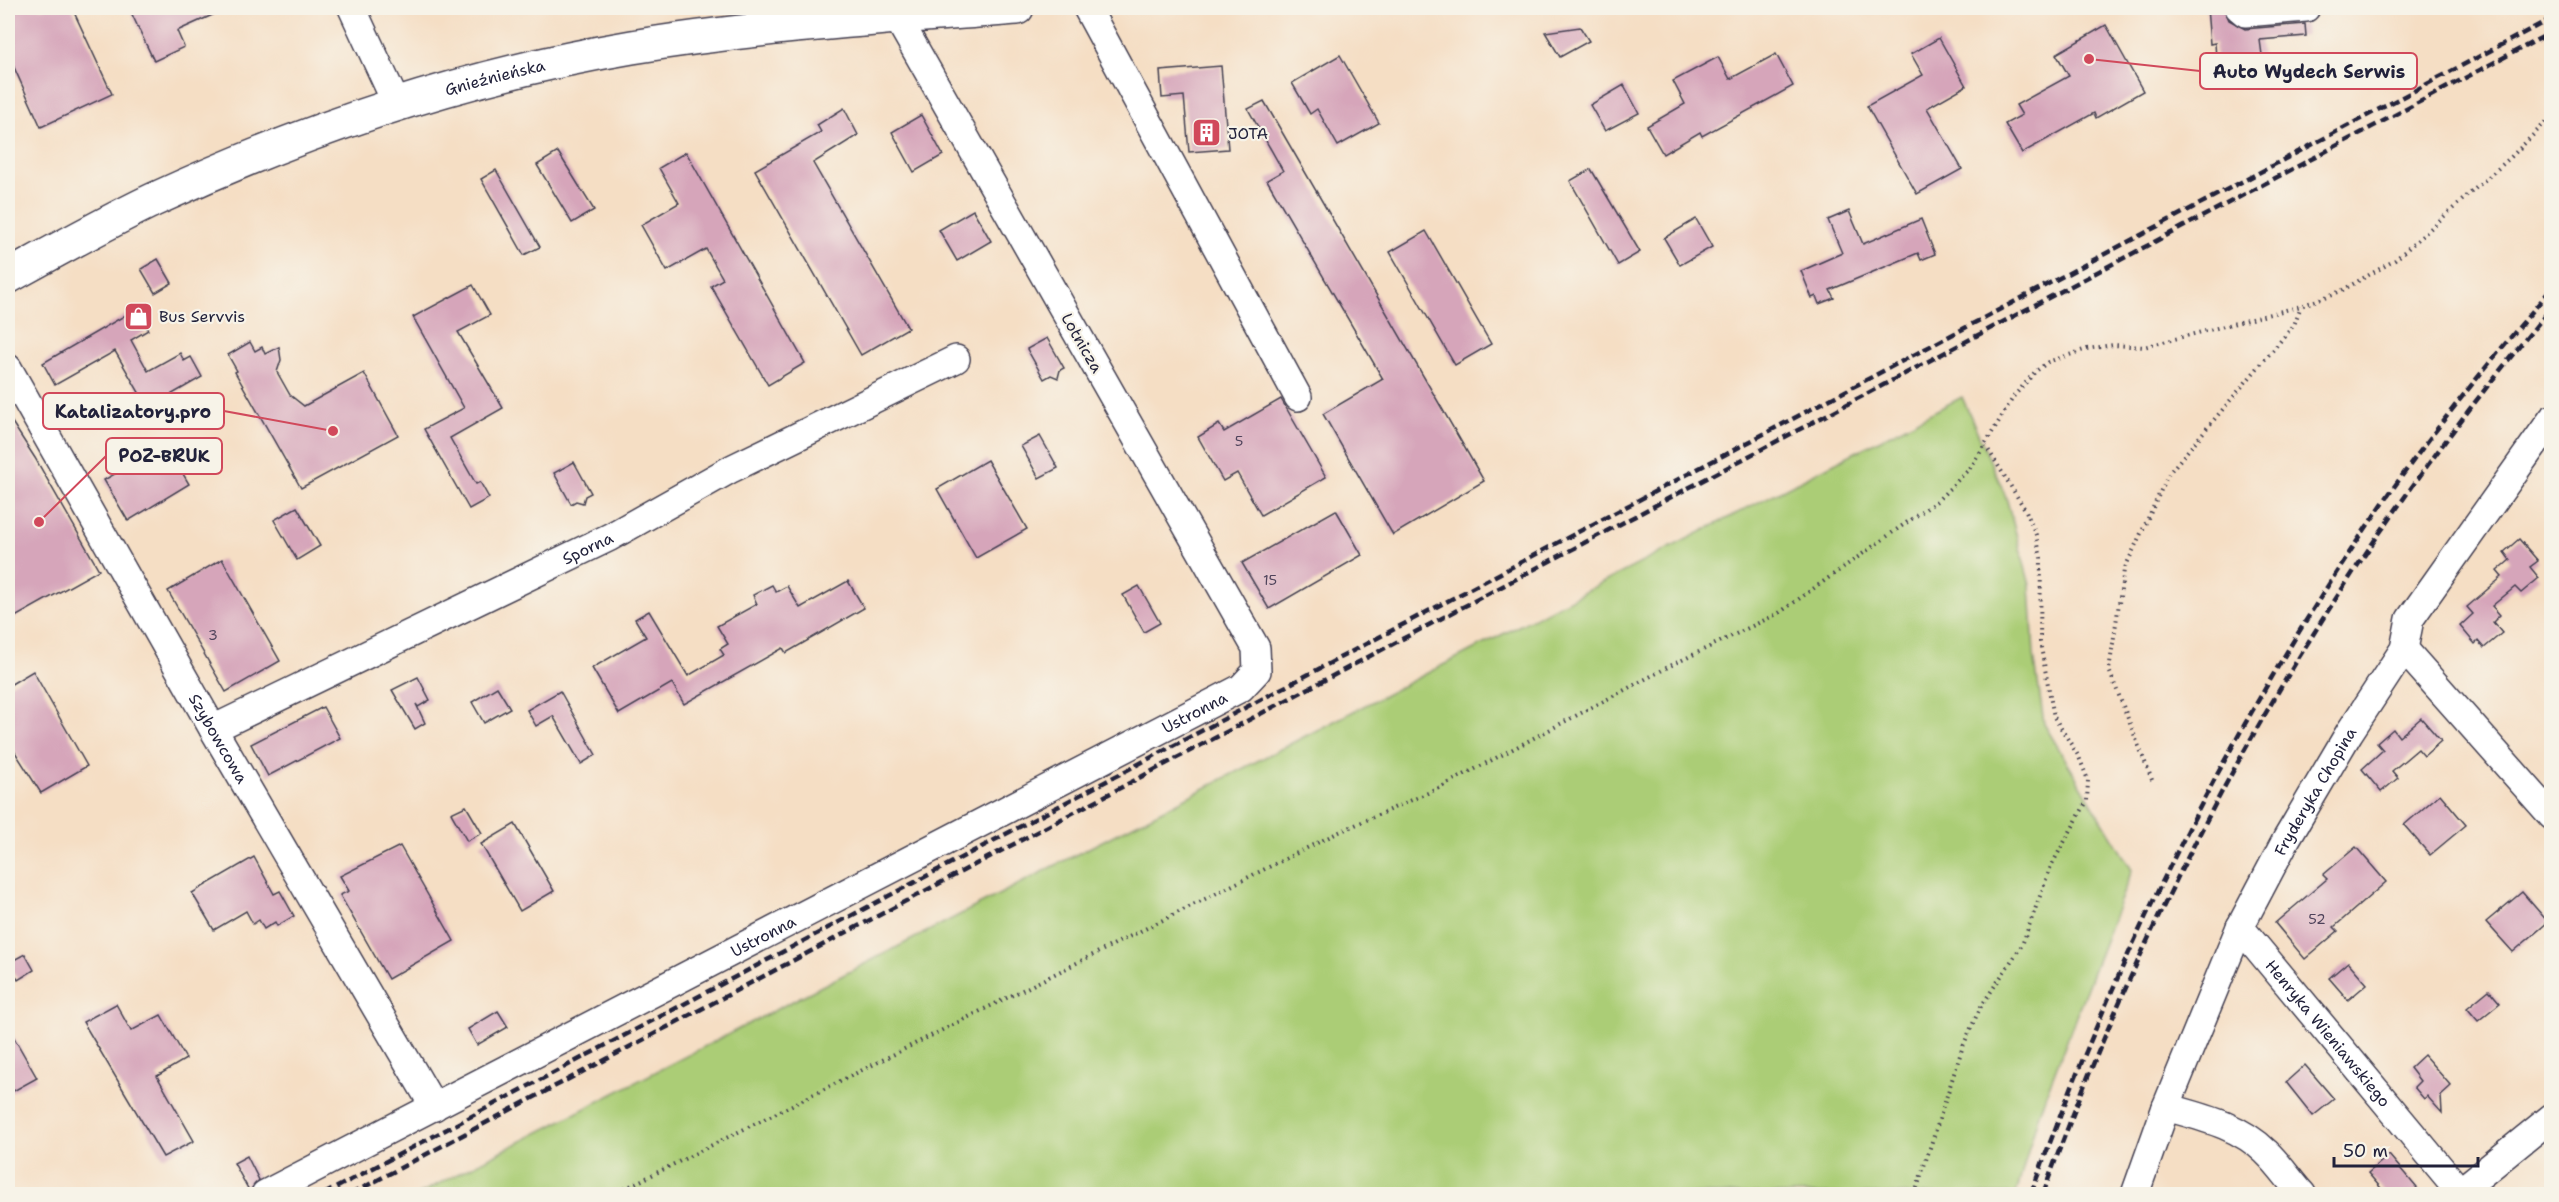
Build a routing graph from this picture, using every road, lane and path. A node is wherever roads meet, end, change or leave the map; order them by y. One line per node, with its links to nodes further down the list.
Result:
1 (352, 8): 7 (street)
2 (1017, 8): 6 (main road, Gnieźnieńska)
3 (1087, 8): 13 (street)
4 (2239, 8): 5 (street)
5 (2306, 8)
6 (897, 17): 7 (main road, Gnieźnieńska); 17 (street, Lotnicza)
7 (397, 105): 9 (main road, Gnieźnieńska)
8 (2552, 116): 10 (path)
9 (8, 277)
10 (2301, 306): 15 (path); 19 (path)
11 (956, 359): 18 (street, Sporna)
12 (8, 368): 18 (street, Szybowcowa)
13 (1298, 397)
14 (2552, 419): 16 (street, Fryderyka Chopina)
15 (1986, 446): 26 (path); 27 (path)
16 (2404, 649): 20 (street); 21 (street, Fryderyka Chopina)
17 (1257, 671): 22 (street, Ustronna)
18 (213, 729): 22 (street, Szybowcowa)
19 (2152, 780)
20 (2547, 803)
21 (2240, 927): 23 (street, Fryderyka Chopina); 30 (street, Henryka Wieniawskiego)
22 (434, 1107): 25 (street, Ustronna)
23 (2166, 1107): 28 (street, Fryderyka Chopina); 29 (street)
24 (2552, 1116): 30 (street)
25 (265, 1194)
26 (614, 1194)
27 (1916, 1194)
28 (2135, 1194)
29 (2302, 1194)
30 (2460, 1194)

